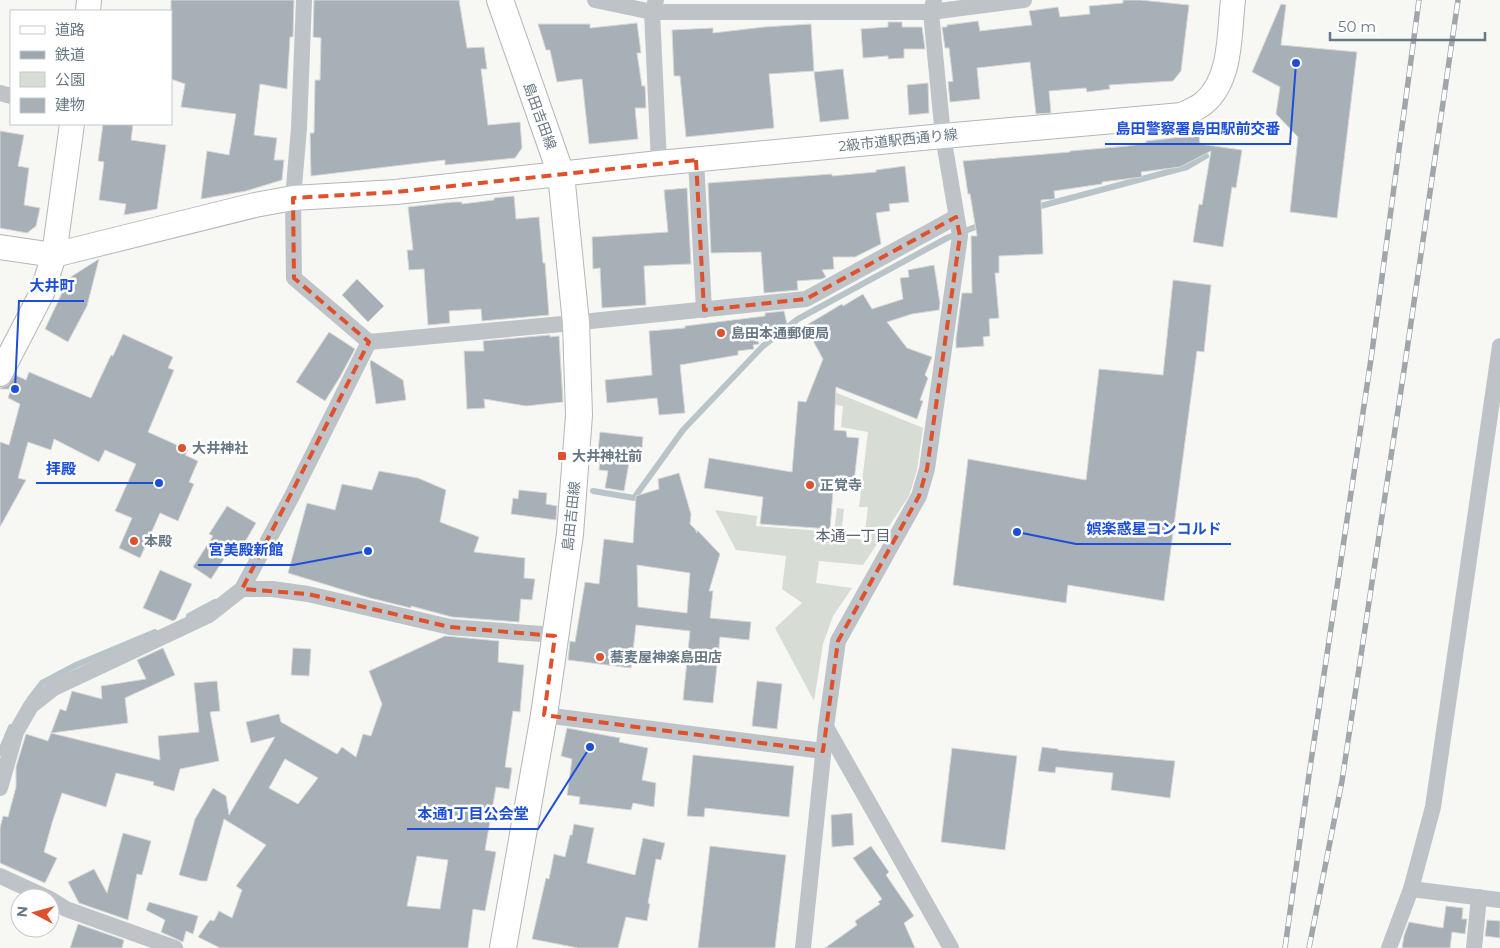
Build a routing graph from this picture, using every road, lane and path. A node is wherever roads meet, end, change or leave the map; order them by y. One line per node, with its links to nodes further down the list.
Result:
1 (304, 0): 13 (street)
2 (500, 0): 12 (main road, 島田吉田線)
3 (595, 0): 6 (street)
4 (1024, 0): 7 (street)
5 (1233, 0): 9 (street, 2級市道駅西通り線)
6 (654, 6): 7 (street); 11 (street)
7 (933, 6): 9 (street)
8 (72, 125): 16 (street)
9 (942, 136): 10 (street, 2級市道駅西通り線); 14 (street)
10 (696, 160): 11 (street, 2級市道駅西通り線); 17 (street)
11 (659, 163): 12 (street, 2級市道駅西通り線)
12 (561, 174): 13 (street, 2級市道駅西通り線); 18 (main road, 島田吉田線)
13 (293, 198): 16 (street, 2級市道駅西通り線); 19 (street)
14 (956, 217): 17 (street); 25 (street)
15 (0, 247): 16 (street)
16 (54, 256): 21 (street)
17 (704, 310): 18 (street)
18 (576, 323): 19 (street); 23 (main road, 島田吉田線)
19 (369, 342): 22 (street)
20 (1500, 346): 30 (street)
21 (0, 374)
22 (242, 589): 23 (street); 27 (street)
23 (555, 636): 24 (main road, 島田吉田線)
24 (544, 715): 26 (street); 35 (main road, 島田吉田線)
25 (826, 727): 26 (street); 37 (street)
26 (823, 751): 36 (street)
27 (0, 788)
28 (0, 876): 29 (street)
29 (27, 888)
30 (1411, 889): 31 (street); 38 (street)
31 (1479, 898): 32 (street); 39 (street)
32 (1500, 900)
33 (60, 905): 34 (street)
34 (175, 948)
35 (503, 948)
36 (803, 948)
37 (951, 948)
38 (1389, 948)
39 (1474, 948)

